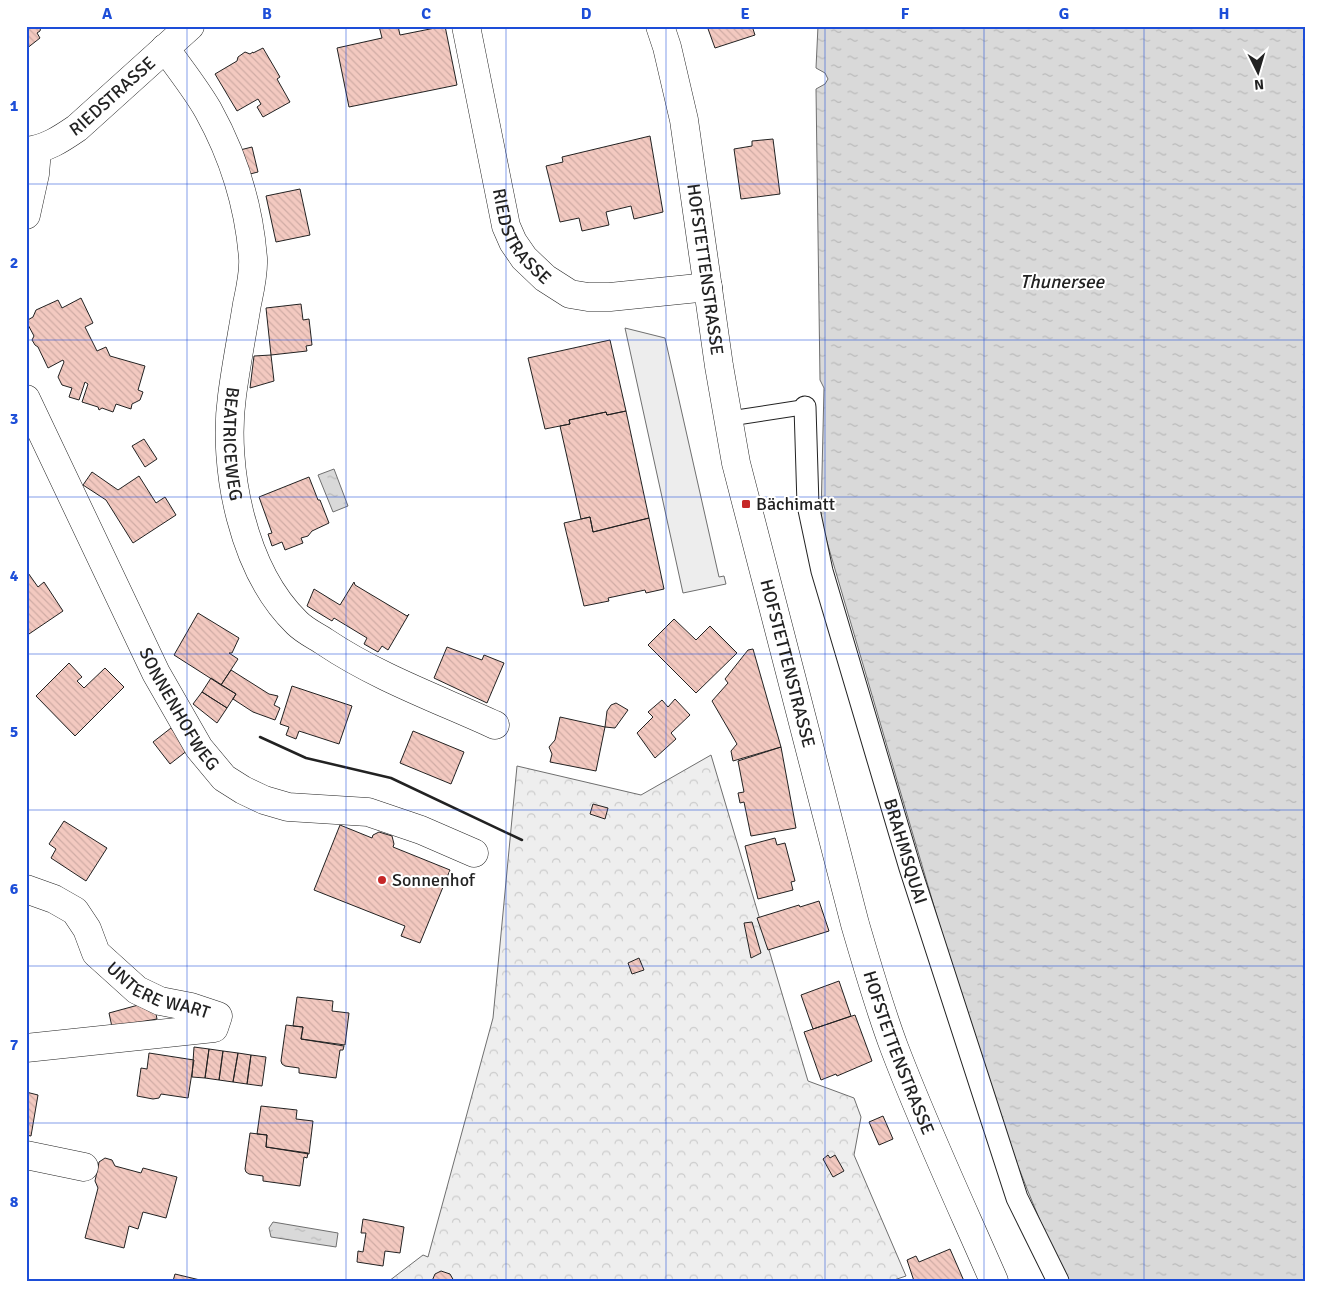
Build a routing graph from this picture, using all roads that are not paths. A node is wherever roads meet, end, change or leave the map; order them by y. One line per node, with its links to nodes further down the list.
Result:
1 (190, 26): 4 (street, RIEDSTRASSE)
2 (466, 26): 7 (street, RIEDSTRASSE)
3 (660, 26): 7 (street, HOFSTETTENSTRASSE)
4 (165, 48): 5 (street, RIEDSTRASSE); 11 (street, BEATRICEWEG)
5 (31, 150): 6 (street)
6 (26, 215)
7 (708, 287): 10 (street, HOFSTETTENSTRASSE)
8 (26, 398): 12 (street, SONNENHOFWEG)
9 (805, 407): 10 (lane); 18 (street, BRAHMSQUAI)
10 (728, 419): 17 (street, HOFSTETTENSTRASSE)
11 (495, 725)
12 (474, 853)
13 (26, 889): 14 (street, UNTERE WART)
14 (26, 1048)
15 (26, 1155): 16 (street)
16 (84, 1167)
17 (994, 1281)
18 (1058, 1281)

